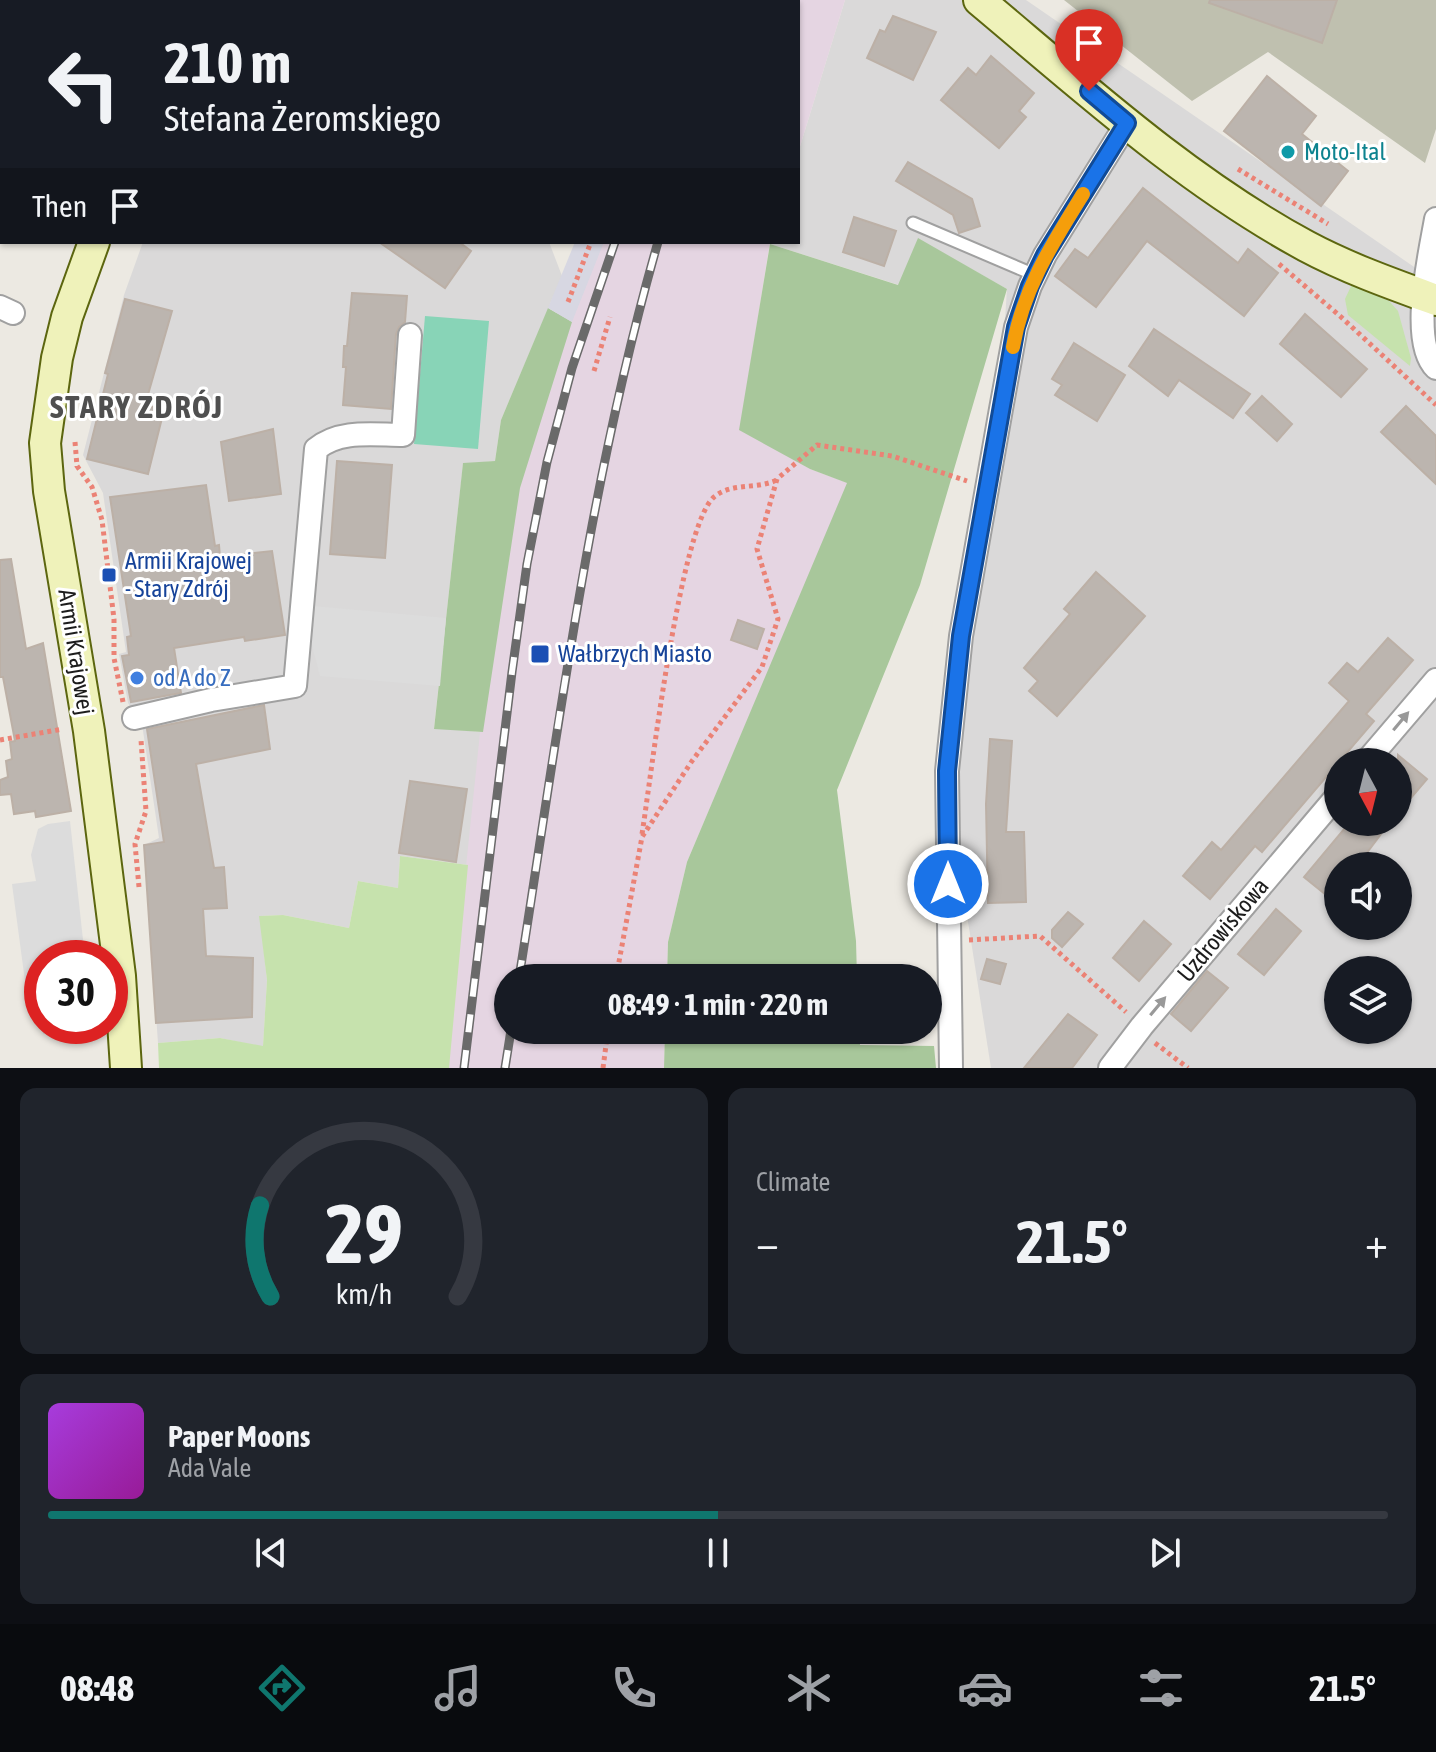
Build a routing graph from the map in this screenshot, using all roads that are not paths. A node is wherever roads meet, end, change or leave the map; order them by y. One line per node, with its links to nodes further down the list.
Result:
1 (979, 0): 2 (main road)
2 (1127, 123): 6 (street); 7 (main road)
3 (1436, 219): 7 (street)
4 (913, 223): 6 (lane)
5 (93, 244): 14 (main road, Armii Krajowej)
6 (1035, 275): 15 (street)
7 (1430, 297): 9 (street)
8 (410, 335): 11 (street)
9 (1436, 368)
10 (1436, 680): 12 (street, one-way to 10)
11 (134, 718)
12 (1378, 748)
13 (1324, 812): 16 (street, Uzdrowiskowa, one-way to 13)
14 (126, 1068)
15 (951, 1068)
16 (1110, 1068)

